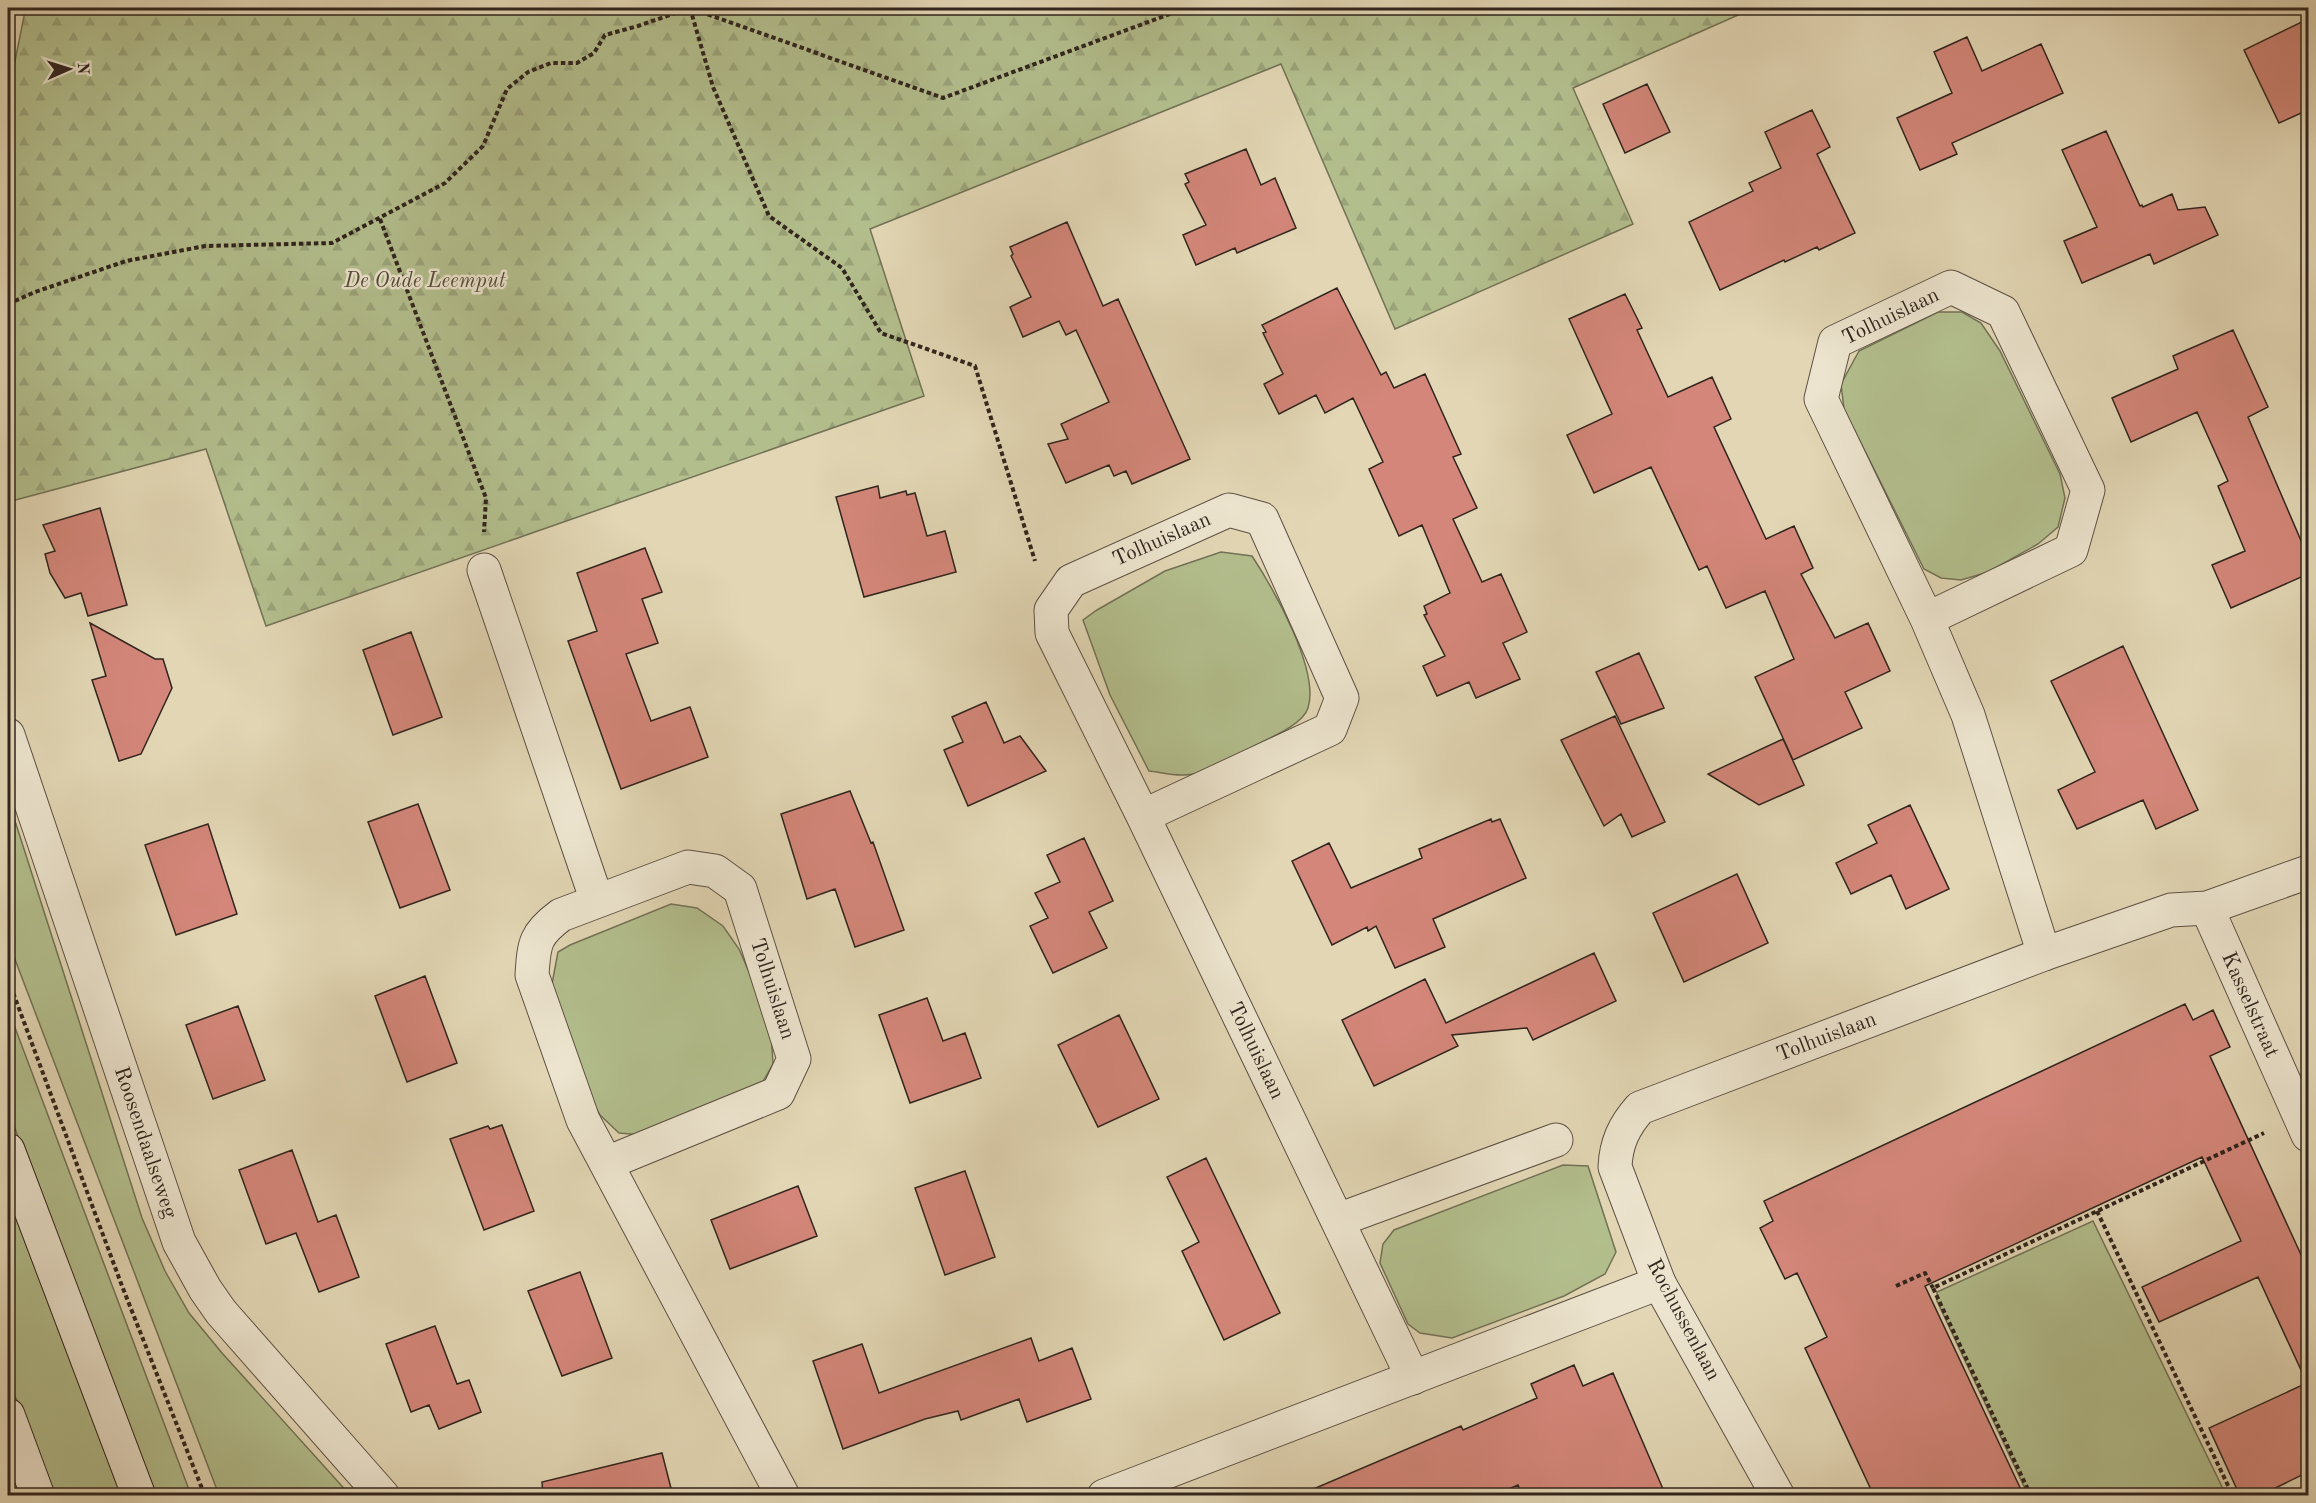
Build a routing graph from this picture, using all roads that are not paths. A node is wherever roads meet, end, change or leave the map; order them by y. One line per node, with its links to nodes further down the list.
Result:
1 (484, 570): 6 (street)
2 (1927, 619): 2 (street, Tolhuislaan); 8 (street, Tolhuislaan)
3 (8, 735): 21 (street, Roosendaalseweg)
4 (1143, 816): 4 (street, Tolhuislaan); 14 (street, Tolhuislaan)
5 (2308, 872): 7 (street, Tolhuislaan)
6 (597, 901): 13 (street, Tolhuislaan); 13 (street, Tolhuislaan)
7 (2208, 908): 8 (street, Tolhuislaan); 9 (street, Kasselstraat)
8 (2043, 954): 10 (street, Tolhuislaan)
9 (2304, 1125)
10 (1621, 1135): 15 (street, Rochussenlaan)
11 (1556, 1140): 14 (street)
12 (8, 1150): 20 (street)
13 (607, 1163): 22 (street, Tolhuislaan)
14 (1338, 1220): 16 (street, Tolhuislaan)
15 (1659, 1283): 16 (street); 23 (street, Rochussenlaan)
16 (1413, 1378): 18 (street)
17 (8, 1415): 19 (street)
18 (1106, 1495)
19 (38, 1496)
20 (139, 1496)
21 (383, 1496)
22 (783, 1496)
23 (1778, 1496)

